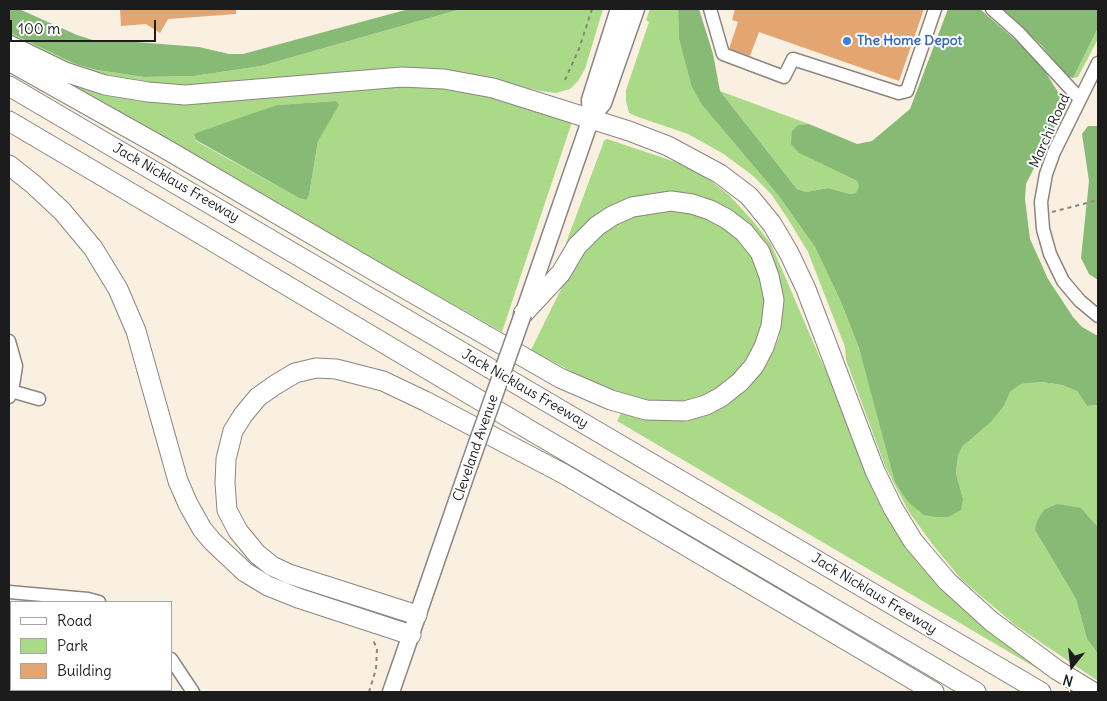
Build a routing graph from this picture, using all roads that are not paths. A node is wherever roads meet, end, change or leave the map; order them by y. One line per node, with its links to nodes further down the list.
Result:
1 (619, 9): 11 (main road, Cleveland Avenue)
2 (636, 9): 11 (main road, Cleveland Avenue)
3 (710, 9): 4 (street)
4 (935, 9)
5 (992, 9): 10 (street)
6 (9, 45): 11 (highway)
7 (9, 61): 14 (highway)
8 (1098, 63): 10 (street, Marchi Road)
9 (9, 86): 28 (highway, Jack Nicklaus Freeway)
10 (1080, 99): 15 (street, Marchi Road)
11 (591, 118): 14 (main road, Cleveland Avenue); 29 (highway)
12 (9, 122): 27 (highway)
13 (9, 165): 22 (highway)
14 (523, 314): 21 (main road, Cleveland Avenue, bridge)
15 (1098, 316)
16 (9, 341): 17 (street)
17 (10, 394): 18 (street)
18 (39, 399)
19 (9, 592): 20 (street)
20 (95, 601)
21 (417, 616): 22 (main road, Cleveland Avenue); 26 (highway)
22 (411, 635): 25 (main road, Cleveland Avenue)
23 (172, 660): 24 (street)
24 (193, 692)
25 (391, 692)
26 (934, 692)
27 (976, 692)
28 (1040, 692)
29 (1093, 692)

